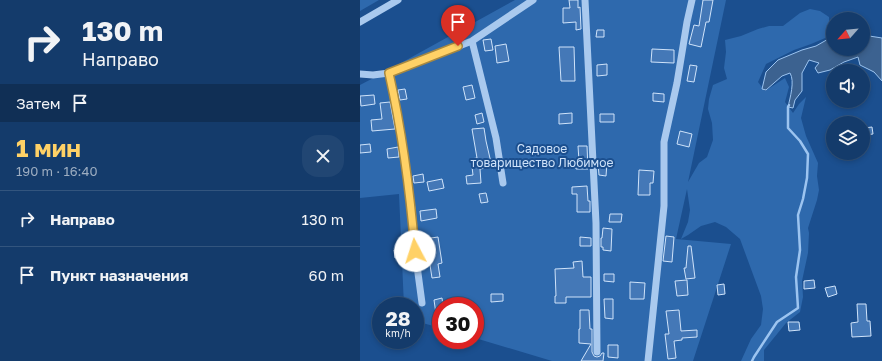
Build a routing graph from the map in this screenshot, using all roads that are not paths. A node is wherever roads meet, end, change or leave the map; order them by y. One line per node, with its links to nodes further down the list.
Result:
1 (398, 0): 5 (street)
2 (533, 0): 6 (street)
3 (585, 0): 11 (street)
4 (692, 0): 12 (street)
5 (360, 22)
6 (472, 41): 7 (street); 9 (street)
7 (389, 73): 8 (street); 10 (street)
8 (360, 74)
9 (503, 183)
10 (421, 297)
11 (597, 352)
12 (648, 361)

